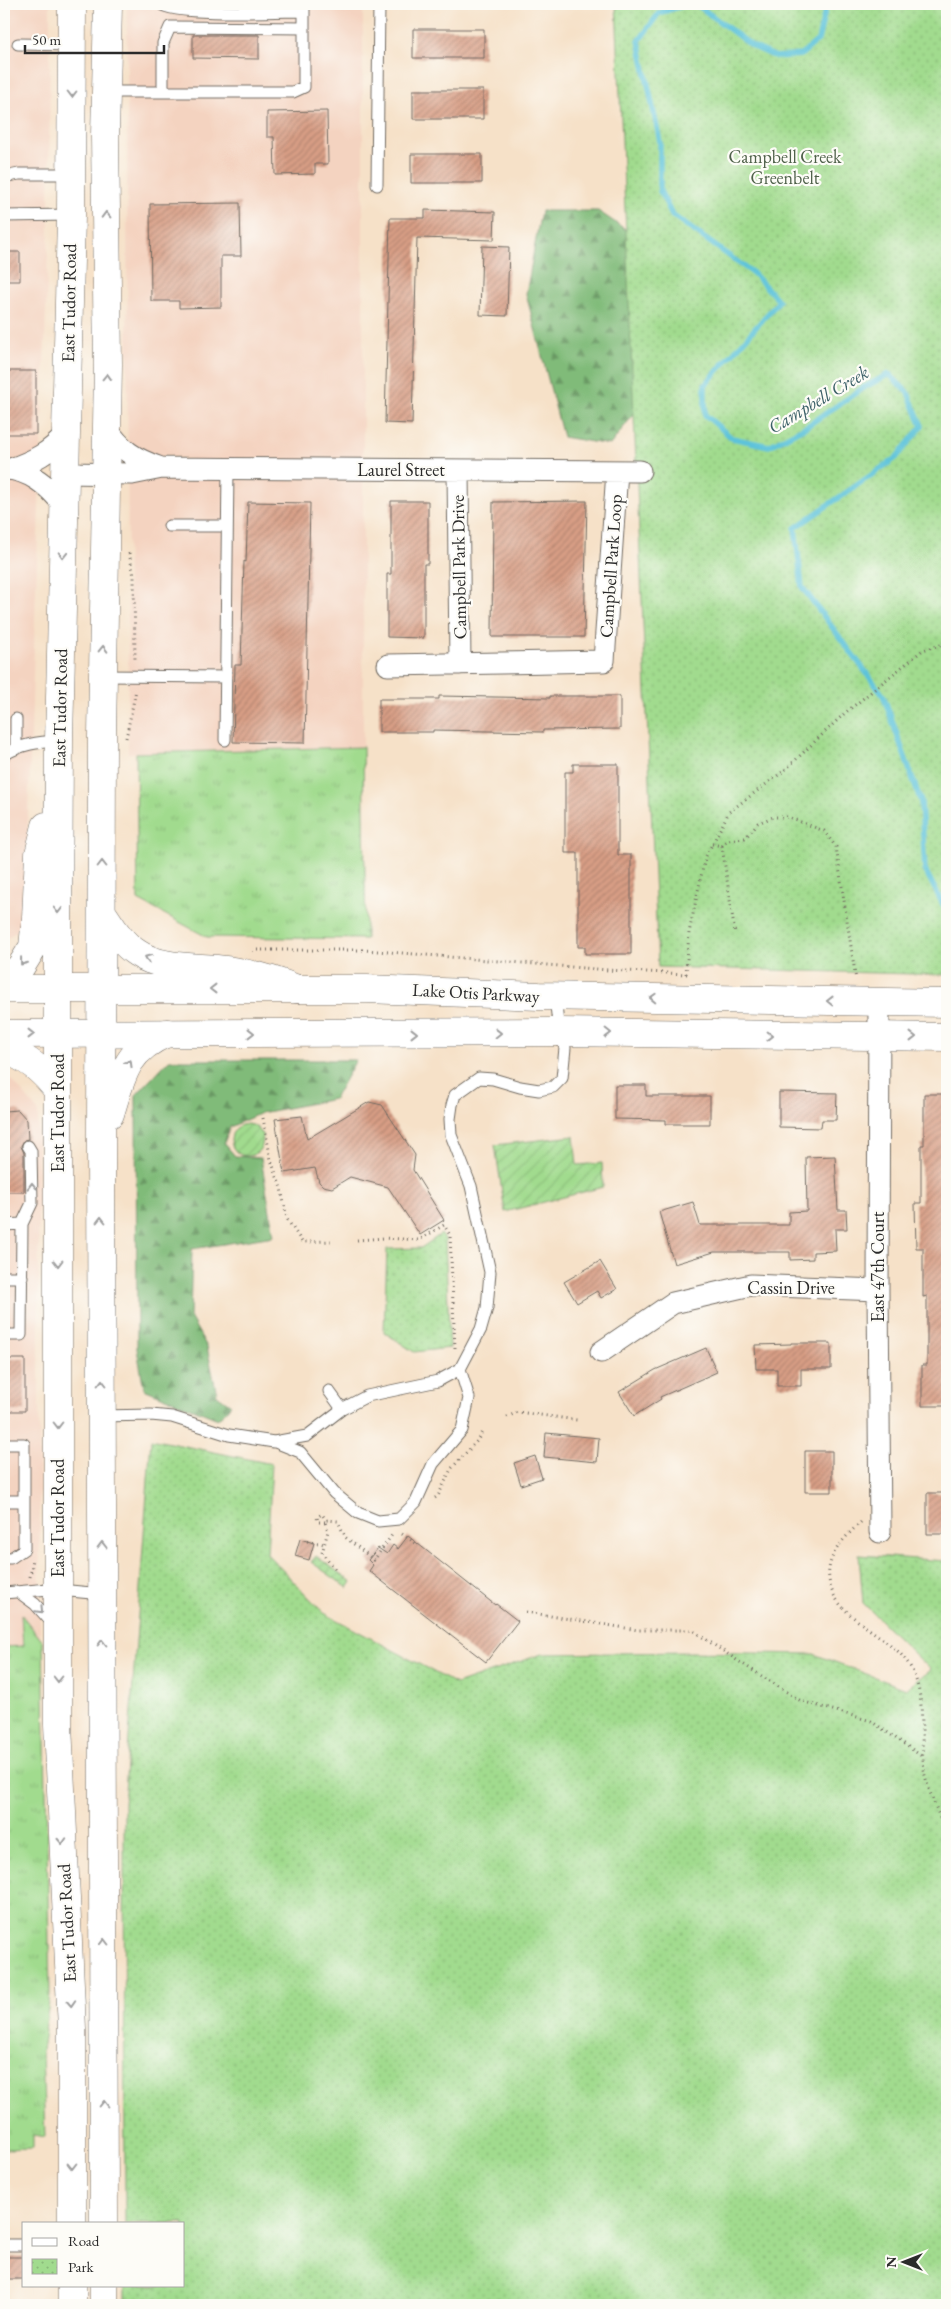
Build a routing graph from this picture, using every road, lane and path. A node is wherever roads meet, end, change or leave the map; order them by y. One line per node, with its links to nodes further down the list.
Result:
1 (72, 4): 8 (main road, East Tudor Road)
2 (108, 4): 9 (main road, East Tudor Road)
3 (162, 4): 5 (lane)
4 (379, 4): 13 (lane)
5 (304, 7): 6 (lane)
6 (304, 28): 10 (lane); 10 (lane)
7 (18, 44): 8 (lane)
8 (72, 45): 11 (main road, East Tudor Road, one-way to 11)
9 (106, 92): 10 (lane); 16 (main road, East Tudor Road, one-way to 9)
10 (164, 92)
11 (71, 174): 12 (lane); 15 (main road, East Tudor Road)
12 (4, 177)
13 (377, 185)
14 (4, 216): 15 (lane)
15 (71, 216): 17 (main road, East Tudor Road)
16 (105, 426): 18 (street, Laurel Street); 25 (main road, East Tudor Road)
17 (66, 434): 19 (street); 24 (main road, East Tudor Road)
18 (162, 468): 20 (street, Laurel Street); 25 (street, Laurel Street)
19 (7, 469): 26 (street)
20 (228, 469): 21 (street, Laurel Street); 28 (lane)
21 (458, 470): 22 (street, Laurel Street); 31 (street, Campbell Park Drive)
22 (617, 471): 23 (street, Laurel Street); 31 (street, Campbell Park Loop)
23 (640, 471)
24 (65, 473): 25 (street, Laurel Street); 26 (main road, East Tudor Road)
25 (105, 474): 33 (main road, East Tudor Road, one-way to 25)
26 (64, 506): 39 (main road, East Tudor Road, one-way to 39)
27 (169, 526): 28 (lane)
28 (227, 526): 35 (lane)
29 (128, 548): 34 (path)
30 (947, 643): 43 (path)
31 (460, 664): 32 (street)
32 (388, 666)
33 (103, 676): 34 (lane); 45 (main road, East Tudor Road, one-way to 33)
34 (136, 677): 35 (lane); 37 (path)
35 (226, 677): 38 (lane)
36 (16, 719): 40 (lane)
37 (125, 740)
38 (225, 740)
39 (59, 741): 40 (lane); 42 (main road, East Tudor Road)
40 (16, 747): 41 (lane)
41 (4, 756)
42 (58, 778): 50 (main road, one-way to 50); 55 (main road, East Tudor Road, one-way to 55)
43 (712, 844): 44 (path); 48 (path)
44 (722, 846): 46 (path); 51 (path)
45 (102, 912): 53 (main road, East Tudor Road); 54 (main road, one-way to 45)
46 (735, 934)
47 (250, 950): 48 (path)
48 (686, 974): 49 (path)
49 (696, 975)
50 (4, 979)
51 (857, 985)
52 (4, 989): 55 (main road, Lake Otis Parkway)
53 (102, 989): 54 (main road, Lake Otis Parkway, one-way to 53); 55 (main road, Lake Otis Parkway); 60 (main road, East Tudor Road)
54 (297, 989): 56 (main road, Lake Otis Parkway)
55 (58, 990): 63 (main road, East Tudor Road)
56 (555, 997): 57 (main road, Lake Otis Parkway, one-way to 56); 59 (lane)
57 (879, 1002): 58 (main road, Lake Otis Parkway); 64 (street, East 47th Court)
58 (947, 1003)
59 (559, 1032): 61 (main road, Lake Otis Parkway, one-way to 59); 64 (main road, Lake Otis Parkway, one-way to 64); 80 (lane)
60 (102, 1033): 61 (main road, Lake Otis Parkway); 63 (main road, Lake Otis Parkway); 69 (main road, East Tudor Road)
61 (167, 1033): 69 (main road, one-way to 61)
62 (4, 1034): 63 (main road, Lake Otis Parkway, one-way to 63)
63 (58, 1034): 67 (main road, East Tudor Road)
64 (878, 1036): 65 (main road, Lake Otis Parkway, one-way to 65); 77 (street, East 47th Court)
65 (947, 1037)
66 (4, 1050): 67 (main road)
67 (58, 1091): 99 (main road, East Tudor Road, one-way to 99)
68 (263, 1118): 74 (path)
69 (101, 1142): 83 (main road, East Tudor Road, one-way to 69)
70 (28, 1146): 72 (lane, one-way to 70)
71 (4, 1224): 72 (lane)
72 (22, 1224): 76 (lane)
73 (357, 1240): 80 (path)
74 (331, 1242)
75 (4, 1277): 76 (lane)
76 (22, 1277): 78 (lane)
77 (878, 1290): 79 (street, Cassin Drive); 92 (street, East 47th Court)
78 (4, 1335)
79 (601, 1352)
80 (458, 1370): 82 (lane); 87 (lane)
81 (329, 1391): 82 (lane)
82 (342, 1409): 87 (lane)
83 (102, 1416): 87 (lane); 102 (main road, East Tudor Road, one-way to 83)
84 (507, 1417): 85 (path)
85 (577, 1420)
86 (483, 1430): 89 (path)
87 (274, 1442)
88 (4, 1444): 91 (lane)
89 (432, 1499)
90 (4, 1500): 91 (lane)
91 (24, 1501): 97 (lane)
92 (880, 1509): 93 (street, East 47th Court); 105 (path)
93 (880, 1532)
94 (307, 1541): 95 (path)
95 (324, 1544): 96 (path); 98 (path)
96 (418, 1545)
97 (4, 1558)
98 (335, 1568)
99 (58, 1590): 101 (lane); 102 (lane); 104 (main road, East Tudor Road)
100 (4, 1593): 101 (lane)
101 (20, 1593): 104 (lane, one-way to 104)
102 (102, 1594): 108 (main road, East Tudor Road, one-way to 102)
103 (526, 1612): 105 (path)
104 (58, 1630): 107 (main road, East Tudor Road, one-way to 107)
105 (922, 1757): 106 (path)
106 (947, 1836)
107 (72, 2222)
108 (104, 2222)
109 (4, 2245): 110 (lane)
110 (22, 2245)
111 (72, 2286): 113 (main road)
112 (104, 2286): 114 (main road)
113 (72, 2305)
114 (104, 2305)

